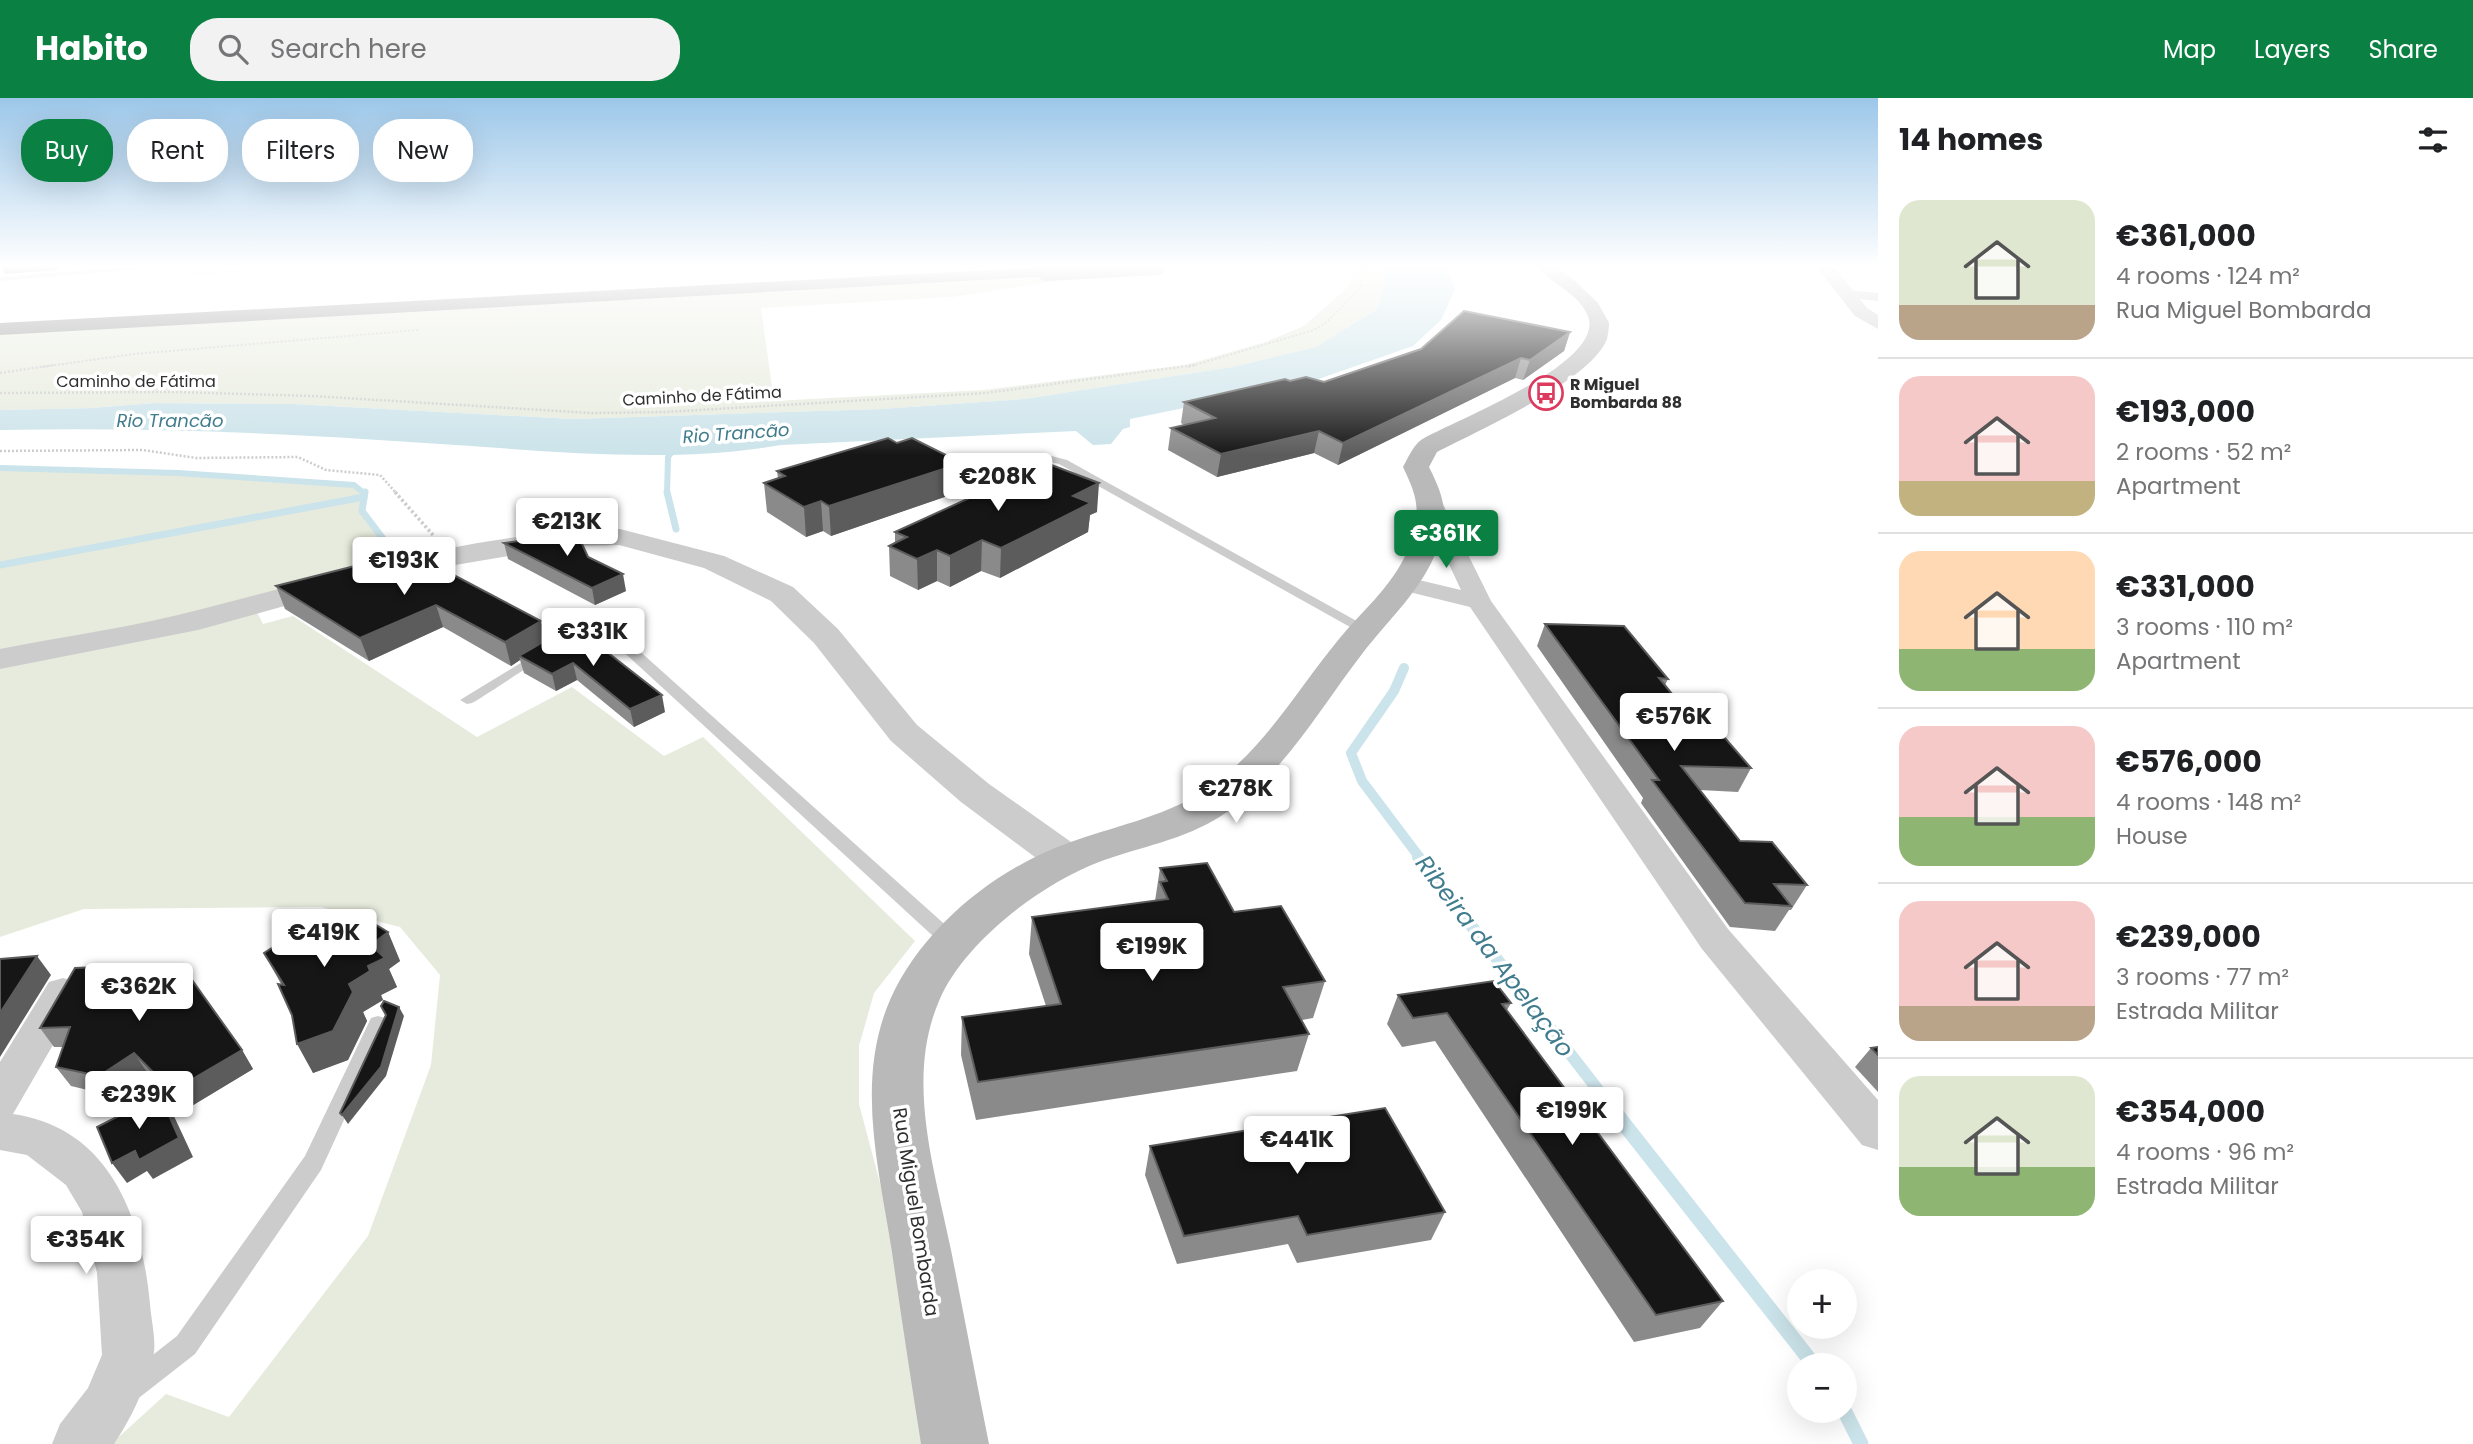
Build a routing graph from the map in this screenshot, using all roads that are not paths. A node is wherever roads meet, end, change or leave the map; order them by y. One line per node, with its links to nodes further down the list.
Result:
1 (1601, 329): 3 (main road)
2 (975, 477): 6 (lane)
3 (1431, 502): 4 (main road, Rua Miguel Bombarda); 5 (street)
4 (1402, 583): 5 (street); 6 (main road, Rua Miguel Bombarda)
5 (1479, 602): 15 (street)
6 (1364, 629): 9 (main road, Rua Miguel Bombarda)
7 (0, 659): 9 (street)
8 (467, 700): 10 (lane)
9 (1066, 859): 10 (main road, Rua Miguel Bombarda)
10 (953, 943): 17 (main road, Rua Miguel Bombarda)
11 (74, 975): 13 (street)
12 (378, 1024): 16 (lane)
13 (0, 1100)
14 (0, 1131): 16 (street)
15 (1878, 1131)
16 (94, 1425)
17 (955, 1444)

